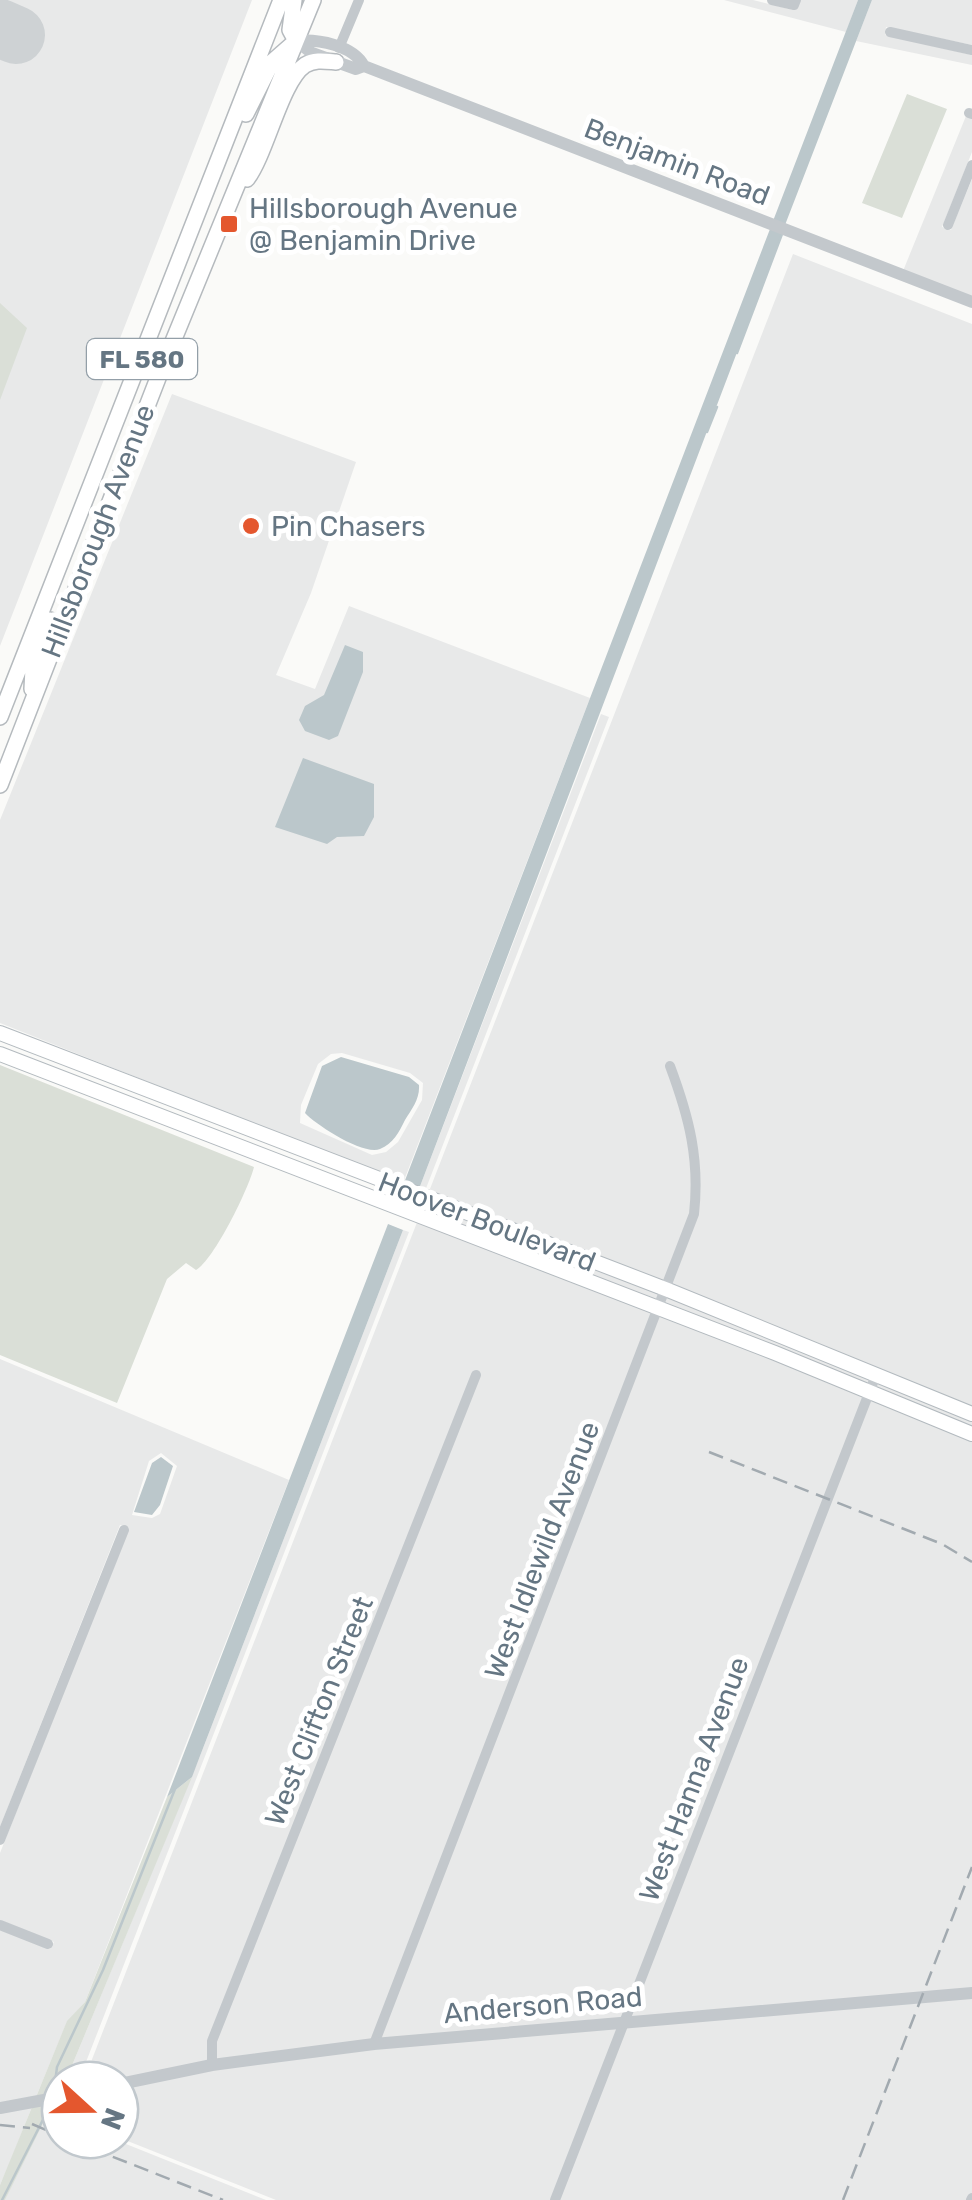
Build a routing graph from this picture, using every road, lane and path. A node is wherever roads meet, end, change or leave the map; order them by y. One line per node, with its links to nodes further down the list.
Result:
1 (282, 0): 14 (main road, Hillsborough Avenue / FL 580)
2 (294, 0): 8 (main road)
3 (313, 0): 8 (main road, Hillsborough Avenue / FL 580)
4 (358, 0): 10 (street)
5 (772, 0): 6 (street)
6 (796, 0)
7 (890, 32): 9 (street)
8 (296, 41): 10 (street, Benjamin Road); 12 (main road, Hillsborough Avenue / FL 580); 14 (main road)
9 (972, 50)
10 (338, 55): 12 (main road); 15 (street, Benjamin Road)
11 (972, 165): 13 (street)
12 (232, 198): 17 (main road, Hillsborough Avenue / FL 580)
13 (948, 225)
14 (181, 258): 16 (main road, Hillsborough Avenue / FL 580)
15 (972, 302)
16 (156, 322): 17 (main road); 18 (main road, Hillsborough Avenue / FL 580)
17 (132, 444): 19 (main road, Hillsborough Avenue / FL 580)
18 (65, 558): 19 (main road); 20 (main road, Hillsborough Avenue / FL 580)
19 (34, 694): 21 (main road, Hillsborough Avenue / FL 580)
20 (0, 716)
21 (0, 785)
22 (0, 1033): 25 (main road, Hoover Boulevard)
23 (0, 1054): 26 (main road, Hoover Boulevard)
24 (670, 1066): 25 (street, West Idlewild Avenue)
25 (668, 1290): 26 (street, West Idlewild Avenue); 27 (main road, Hoover Boulevard)
26 (658, 1310): 29 (main road, Hoover Boulevard); 38 (street, West Idlewild Avenue)
27 (876, 1374): 29 (street, West Hanna Avenue); 30 (main road, Hoover Boulevard)
28 (476, 1376): 39 (street, West Clifton Street)
29 (869, 1392): 31 (main road, Hoover Boulevard); 37 (street, West Hanna Avenue)
30 (972, 1414)
31 (972, 1434)
32 (124, 1530): 33 (street)
33 (0, 1840)
34 (0, 1925): 35 (street)
35 (48, 1944)
36 (972, 1993): 37 (street, Anderson Road)
37 (624, 2023): 38 (street, Anderson Road); 43 (street, West Hanna Avenue)
38 (374, 2044): 39 (street, Anderson Road)
39 (212, 2065): 40 (street, Anderson Road)
40 (140, 2080)
41 (40, 2101): 42 (street)
42 (0, 2108)
43 (554, 2200)

